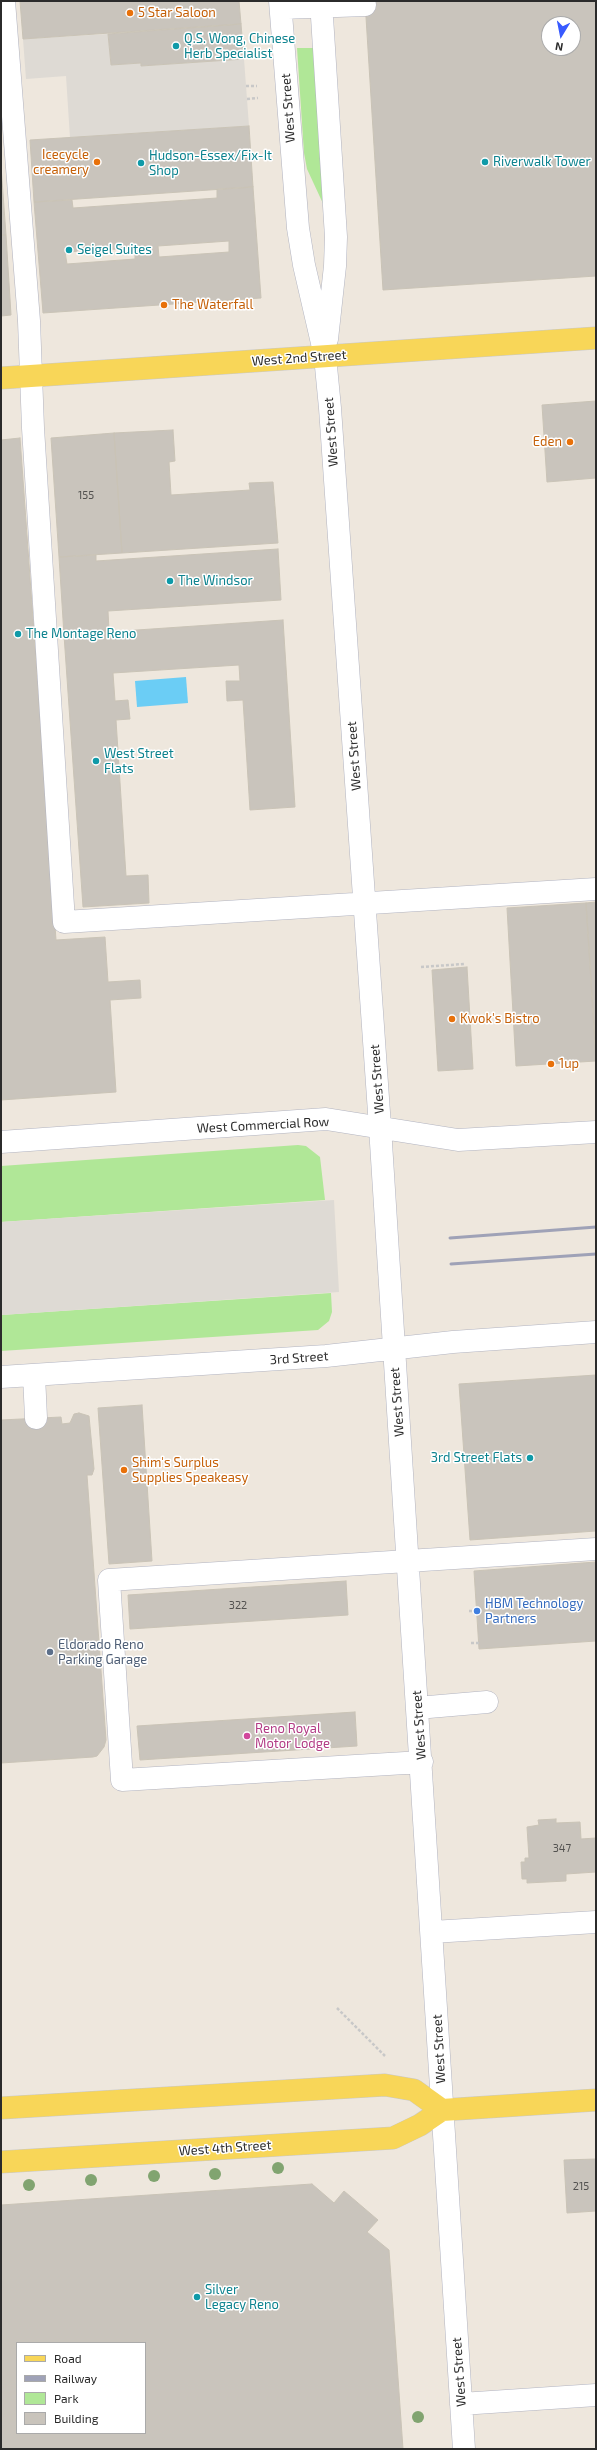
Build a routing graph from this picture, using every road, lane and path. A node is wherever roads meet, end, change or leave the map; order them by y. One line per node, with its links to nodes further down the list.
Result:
1 (4, 1): 11 (street)
2 (280, 4): 3 (street); 10 (street, West Street)
3 (322, 4): 4 (street); 10 (street, West Street)
4 (365, 5)
5 (246, 86): 6 (path)
6 (260, 86)
7 (261, 97): 8 (path)
8 (247, 99)
9 (596, 338): 10 (main road, West 2nd Street)
10 (325, 356): 11 (main road, West 2nd Street); 14 (street, West Street)
11 (31, 376): 12 (main road, West 2nd Street); 14 (street)
12 (1, 378)
13 (596, 889): 14 (street)
14 (365, 904): 17 (street, West Street)
15 (464, 964): 16 (path)
16 (421, 967)
17 (380, 1127): 18 (street, West Commercial Row); 19 (street, West Commercial Row); 21 (street, West Street)
18 (596, 1132)
19 (1, 1142)
20 (596, 1332): 21 (street, 3rd Street)
21 (394, 1348): 22 (street, 3rd Street); 26 (street, West Street)
22 (34, 1375): 23 (street, 3rd Street); 24 (street)
23 (1, 1377)
24 (36, 1418)
25 (596, 1548): 26 (street)
26 (408, 1561): 32 (street, West Street); 33 (street)
27 (469, 1611): 28 (path)
28 (476, 1611)
29 (471, 1643): 30 (path)
30 (479, 1643)
31 (487, 1702): 32 (street)
32 (417, 1708): 33 (street, West Street)
33 (422, 1762): 35 (street, West Street)
34 (596, 1922): 35 (street)
35 (432, 1932): 40 (street, West Street)
36 (337, 2008): 37 (path)
37 (386, 2058)
38 (596, 2100): 40 (main road)
39 (1, 2108): 40 (main road)
40 (442, 2110): 41 (main road, West 4th Street); 43 (street, West Street)
41 (1, 2162)
42 (596, 2396): 43 (street)
43 (461, 2404): 44 (street, West Street)
44 (464, 2449)

